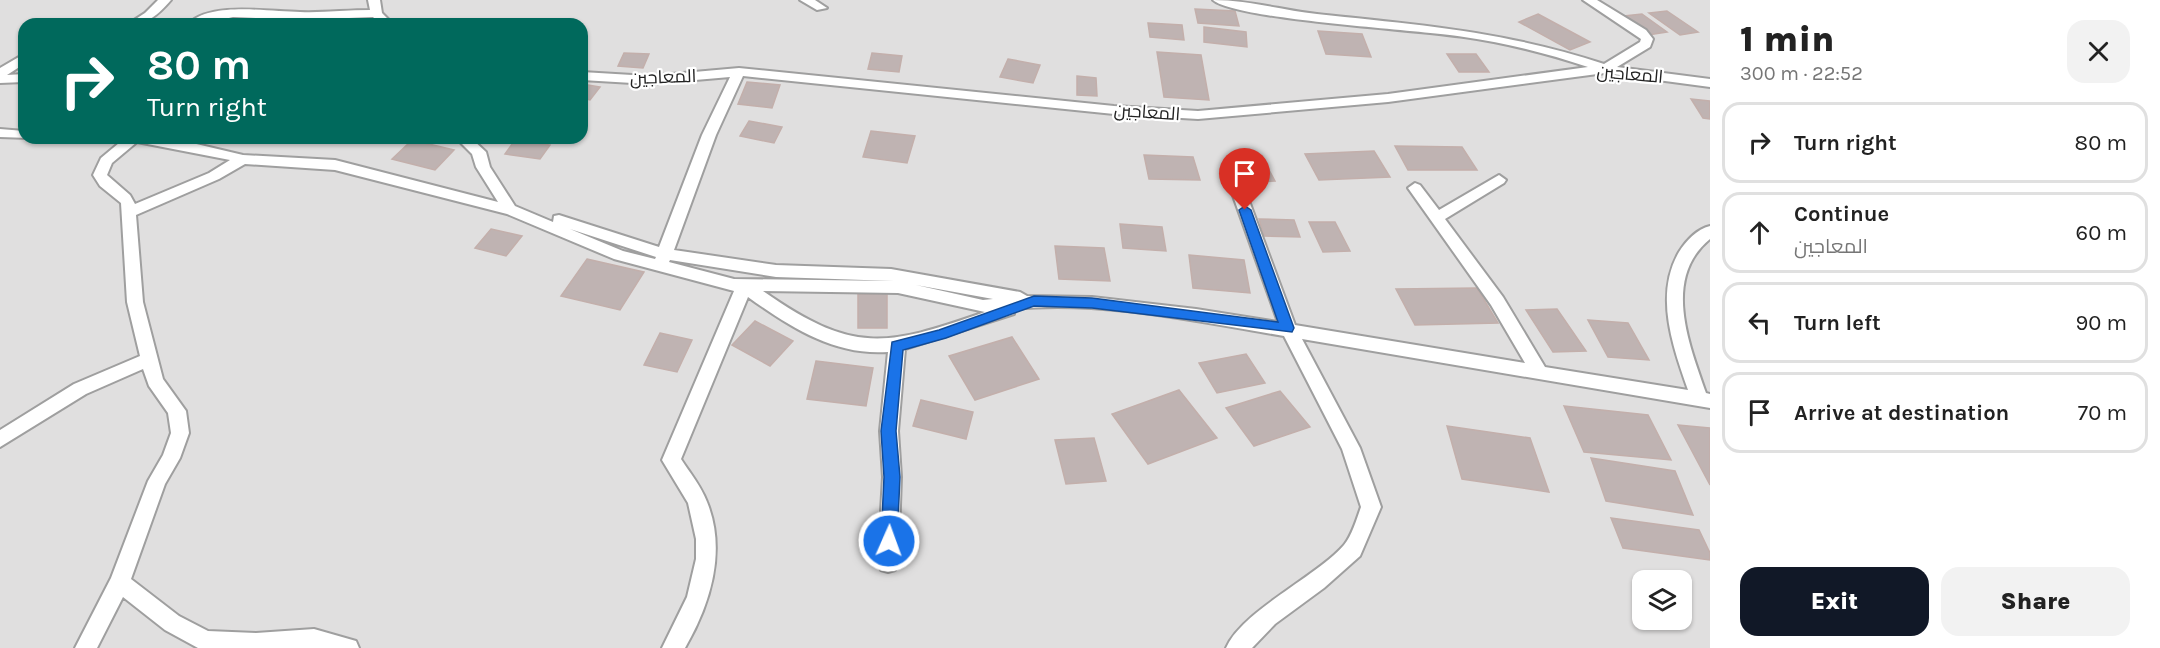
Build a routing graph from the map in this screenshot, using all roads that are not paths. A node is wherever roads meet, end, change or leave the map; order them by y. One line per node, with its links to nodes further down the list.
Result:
1 (165, 0): 8 (street)
2 (374, 0): 7 (street)
3 (806, 0): 6 (street)
4 (1219, 0): 14 (street)
5 (1589, 0): 14 (street)
6 (821, 8)
7 (376, 14): 11 (street); 12 (street)
8 (145, 18)
9 (209, 18): 10 (street)
10 (291, 18)
11 (335, 18)
12 (380, 18)
13 (18, 62): 16 (street)
14 (1605, 69): 15 (street, المعاجين); 20 (street, المعاجين)
15 (739, 72): 17 (street, المعاجين); 34 (street)
16 (0, 74)
17 (588, 76)
18 (18, 78): 19 (street)
19 (0, 79)
20 (1710, 83)
21 (0, 133): 22 (street)
22 (18, 134)
23 (126, 144): 31 (street)
24 (179, 144): 26 (street)
25 (470, 144): 30 (street)
26 (243, 159): 30 (street); 31 (street)
27 (1499, 180): 32 (street)
28 (1415, 188): 32 (street)
29 (1238, 190): 37 (street)
30 (510, 210): 34 (street)
31 (130, 212): 39 (street)
32 (1436, 218): 40 (street)
33 (1710, 231): 41 (street)
34 (662, 260): 35 (street); 36 (street)
35 (744, 286): 36 (street); 38 (street); 47 (street)
36 (1034, 301): 37 (street); 38 (street)
37 (1288, 328): 40 (street); 48 (street)
38 (897, 346): 43 (street)
39 (150, 359): 42 (street); 44 (street)
40 (1539, 372): 41 (street)
41 (1705, 401)
42 (0, 439)
43 (888, 563)
44 (120, 582): 45 (street); 46 (street)
45 (86, 648)
46 (348, 648)
47 (673, 648)
48 (1237, 648)

